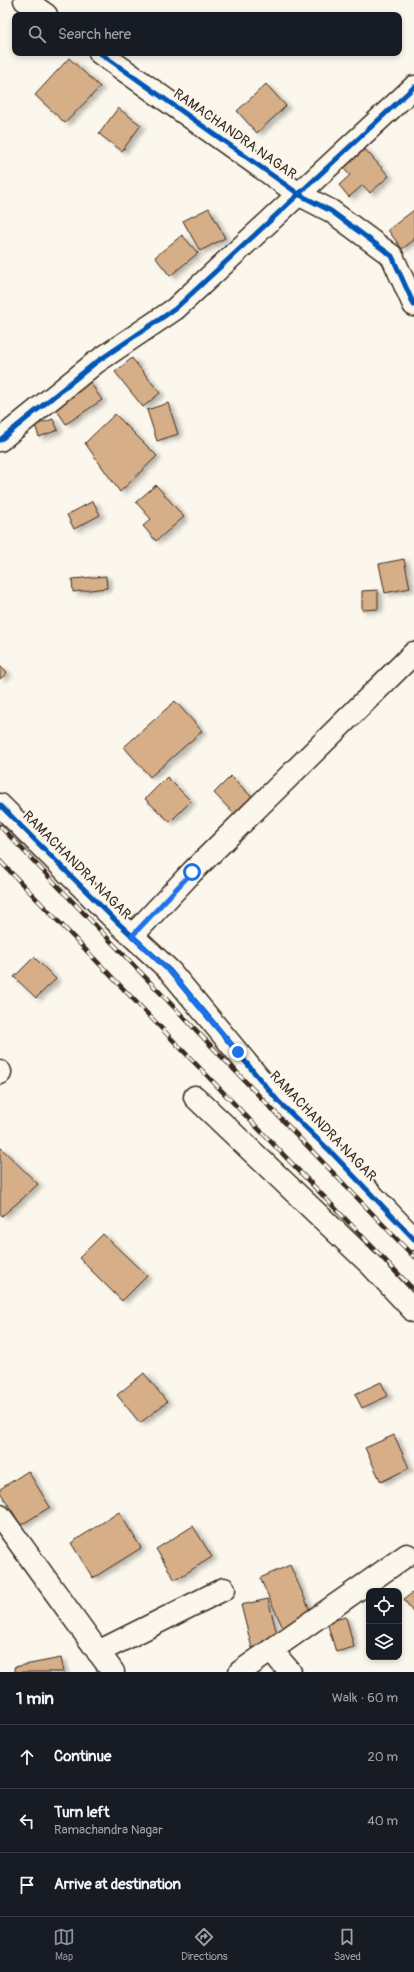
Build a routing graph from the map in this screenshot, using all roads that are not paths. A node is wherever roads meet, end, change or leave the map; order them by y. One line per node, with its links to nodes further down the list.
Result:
1 (25, 0): 2 (street)
2 (42, 12)
3 (104, 56): 5 (street, RAMACHANDRA NAGAR)
4 (414, 87): 5 (street)
5 (300, 195): 6 (street, RAMACHANDRA NAGAR); 7 (street)
6 (414, 305)
7 (0, 440)
8 (414, 653): 10 (street)
9 (0, 805): 10 (street, RAMACHANDRA NAGAR)
10 (132, 936): 12 (street, RAMACHANDRA NAGAR)
11 (195, 1097): 13 (street)
12 (414, 1239)
13 (414, 1311)
14 (0, 1516): 18 (street)
15 (407, 1555): 17 (street)
16 (224, 1589): 18 (street)
17 (271, 1650): 20 (street); 21 (street)
18 (98, 1652): 19 (street)
19 (112, 1672)
20 (240, 1672)
21 (290, 1672)

